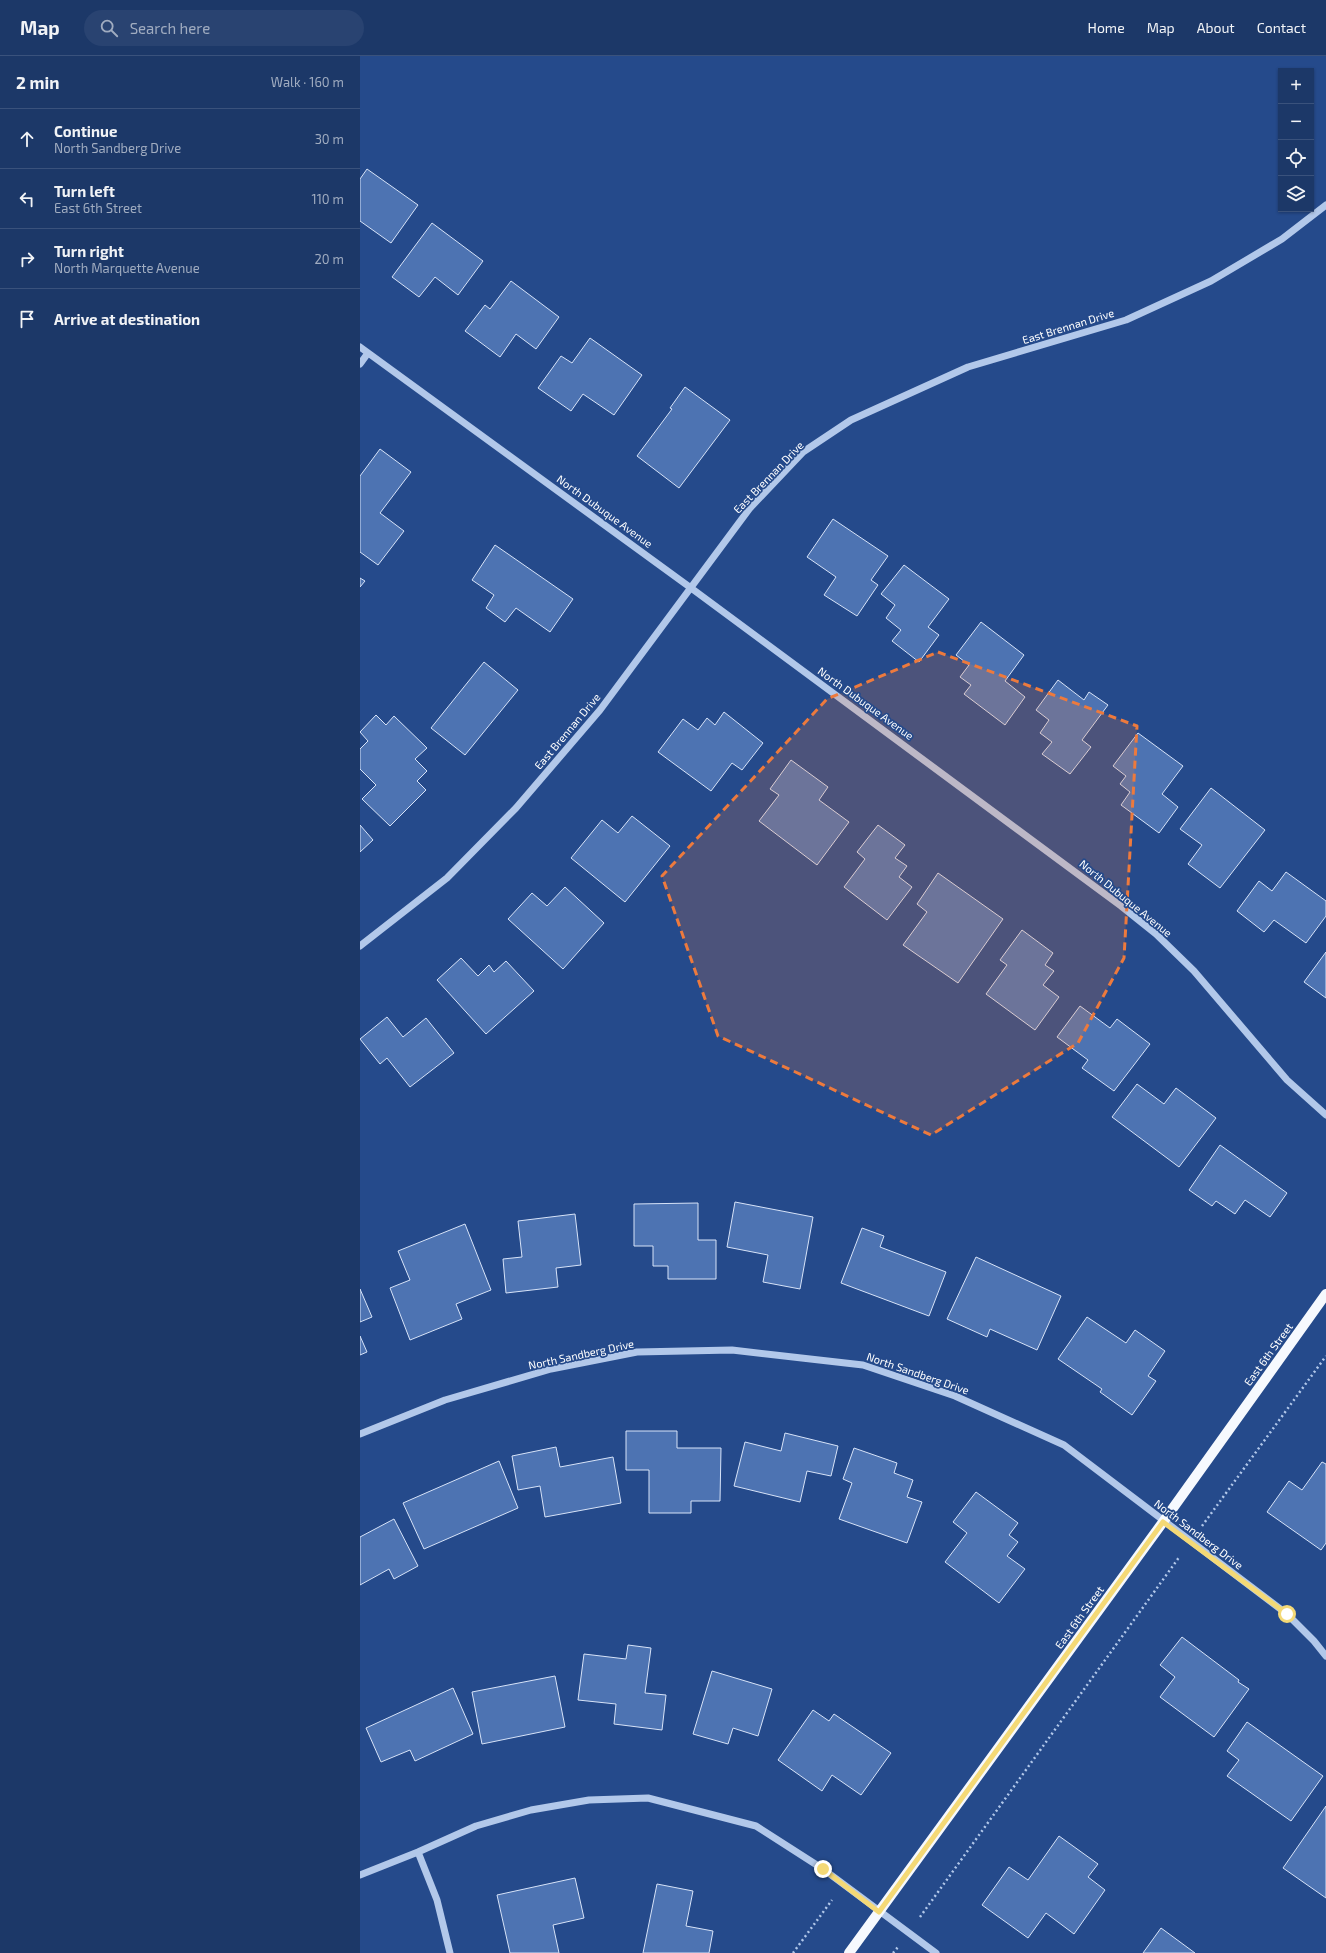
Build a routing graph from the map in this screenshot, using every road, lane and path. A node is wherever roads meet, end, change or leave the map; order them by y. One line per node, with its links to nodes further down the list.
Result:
1 (1326, 205): 5 (street, East Brennan Drive)
2 (360, 347): 3 (street, North Dubuque Avenue)
3 (368, 353): 4 (street); 5 (street, North Dubuque Avenue)
4 (360, 364)
5 (691, 588): 6 (street, East Brennan Drive); 7 (street, North Dubuque Avenue)
6 (360, 946)
7 (1326, 1115)
8 (1326, 1294): 11 (main road, East 6th Street)
9 (1326, 1356): 12 (path)
10 (360, 1434): 11 (street, North Sandberg Drive)
11 (1163, 1522): 12 (street, North Sandberg Drive); 17 (main road, East 6th Street)
12 (1191, 1542): 13 (street, North Sandberg Drive); 18 (path)
13 (1326, 1656)
14 (418, 1852): 15 (street); 16 (street); 19 (street)
15 (360, 1875)
16 (843, 1885): 17 (street); 20 (path)
17 (879, 1912): 18 (street); 21 (main road, East 6th Street)
18 (908, 1933): 22 (path); 23 (street)
19 (450, 1953)
20 (793, 1953)
21 (849, 1953)
22 (894, 1953)
23 (936, 1953)

